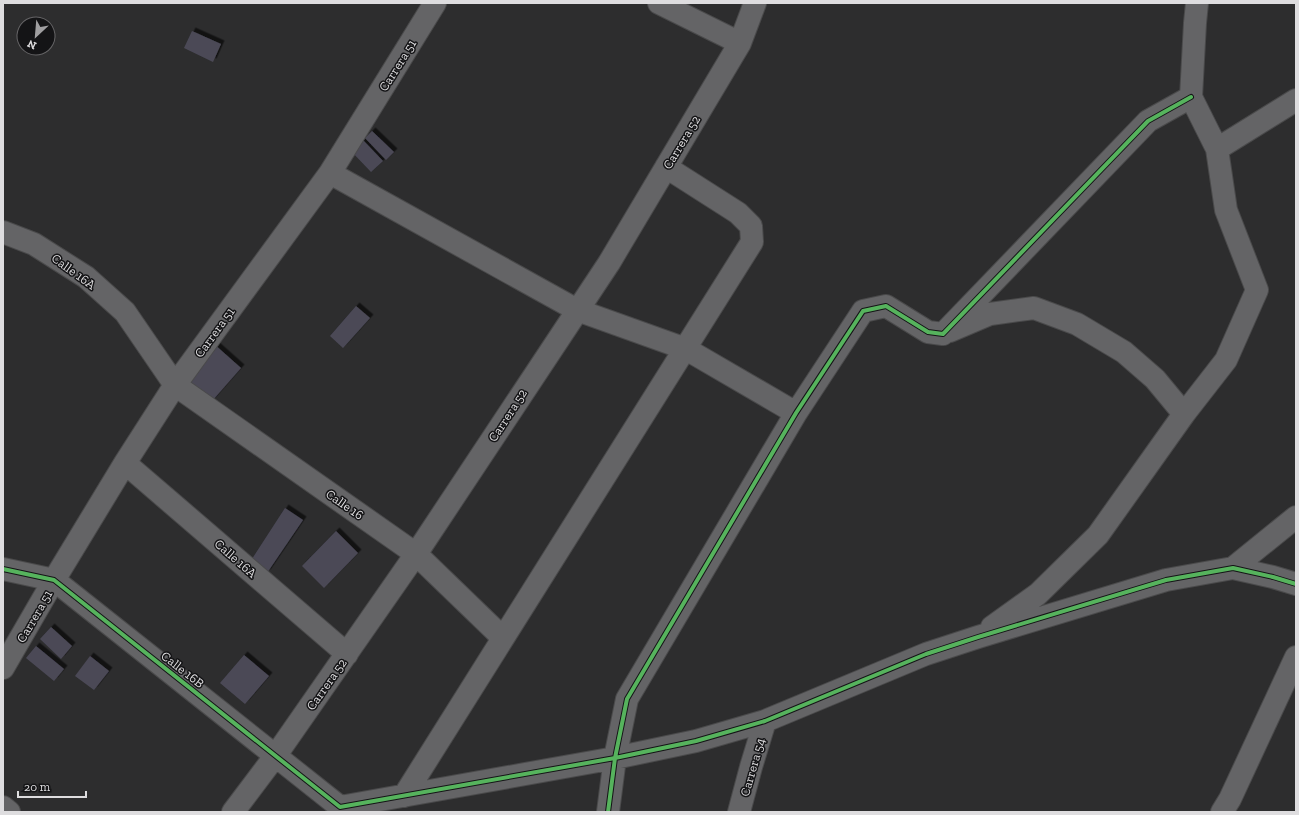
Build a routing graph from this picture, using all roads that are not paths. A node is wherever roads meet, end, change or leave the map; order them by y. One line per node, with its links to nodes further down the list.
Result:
1 (435, 3): 10 (street, Carrera 51)
2 (659, 3): 5 (street)
3 (755, 3): 5 (street, Carrera 52)
4 (1197, 3): 6 (street)
5 (740, 43): 9 (street, Carrera 52)
6 (1192, 97): 8 (street); 13 (street)
7 (1296, 100): 8 (street)
8 (1217, 149): 17 (street)
9 (666, 168): 12 (street, Carrera 52); 14 (street)
10 (330, 173): 12 (street); 15 (street, Carrera 51)
11 (3, 232): 15 (street, Calle 16A)
12 (577, 310): 14 (street); 20 (street, Carrera 52)
13 (943, 334): 16 (street); 17 (street)
14 (686, 349): 16 (street); 26 (street)
15 (174, 385): 18 (street, Carrera 51); 20 (street, Calle 16)
16 (796, 413): 32 (street)
17 (1184, 414): 25 (street)
18 (125, 463): 23 (street, Carrera 51); 27 (street, Calle 16A)
19 (1296, 516): 21 (street)
20 (416, 554): 26 (street, Calle 16); 27 (street, Carrera 52)
21 (1233, 568): 24 (street); 25 (street)
22 (3, 569): 23 (street, Calle 16B)
23 (54, 580): 29 (street, Carrera 51); 31 (street, Calle 16B)
24 (1296, 584)
25 (978, 637): 30 (street)
26 (503, 638): 33 (street)
27 (347, 654): 31 (street, Carrera 52)
28 (1296, 657): 40 (street)
29 (3, 668)
30 (765, 721): 32 (street); 39 (street, Carrera 54)
31 (276, 755): 35 (street, Calle 16B); 37 (street, Carrera 52)
32 (615, 758): 33 (street); 38 (street)
33 (404, 796): 35 (street)
34 (3, 807): 36 (street)
35 (351, 808)
36 (9, 812)
37 (234, 812)
38 (608, 812)
39 (739, 812)
40 (1222, 812)

